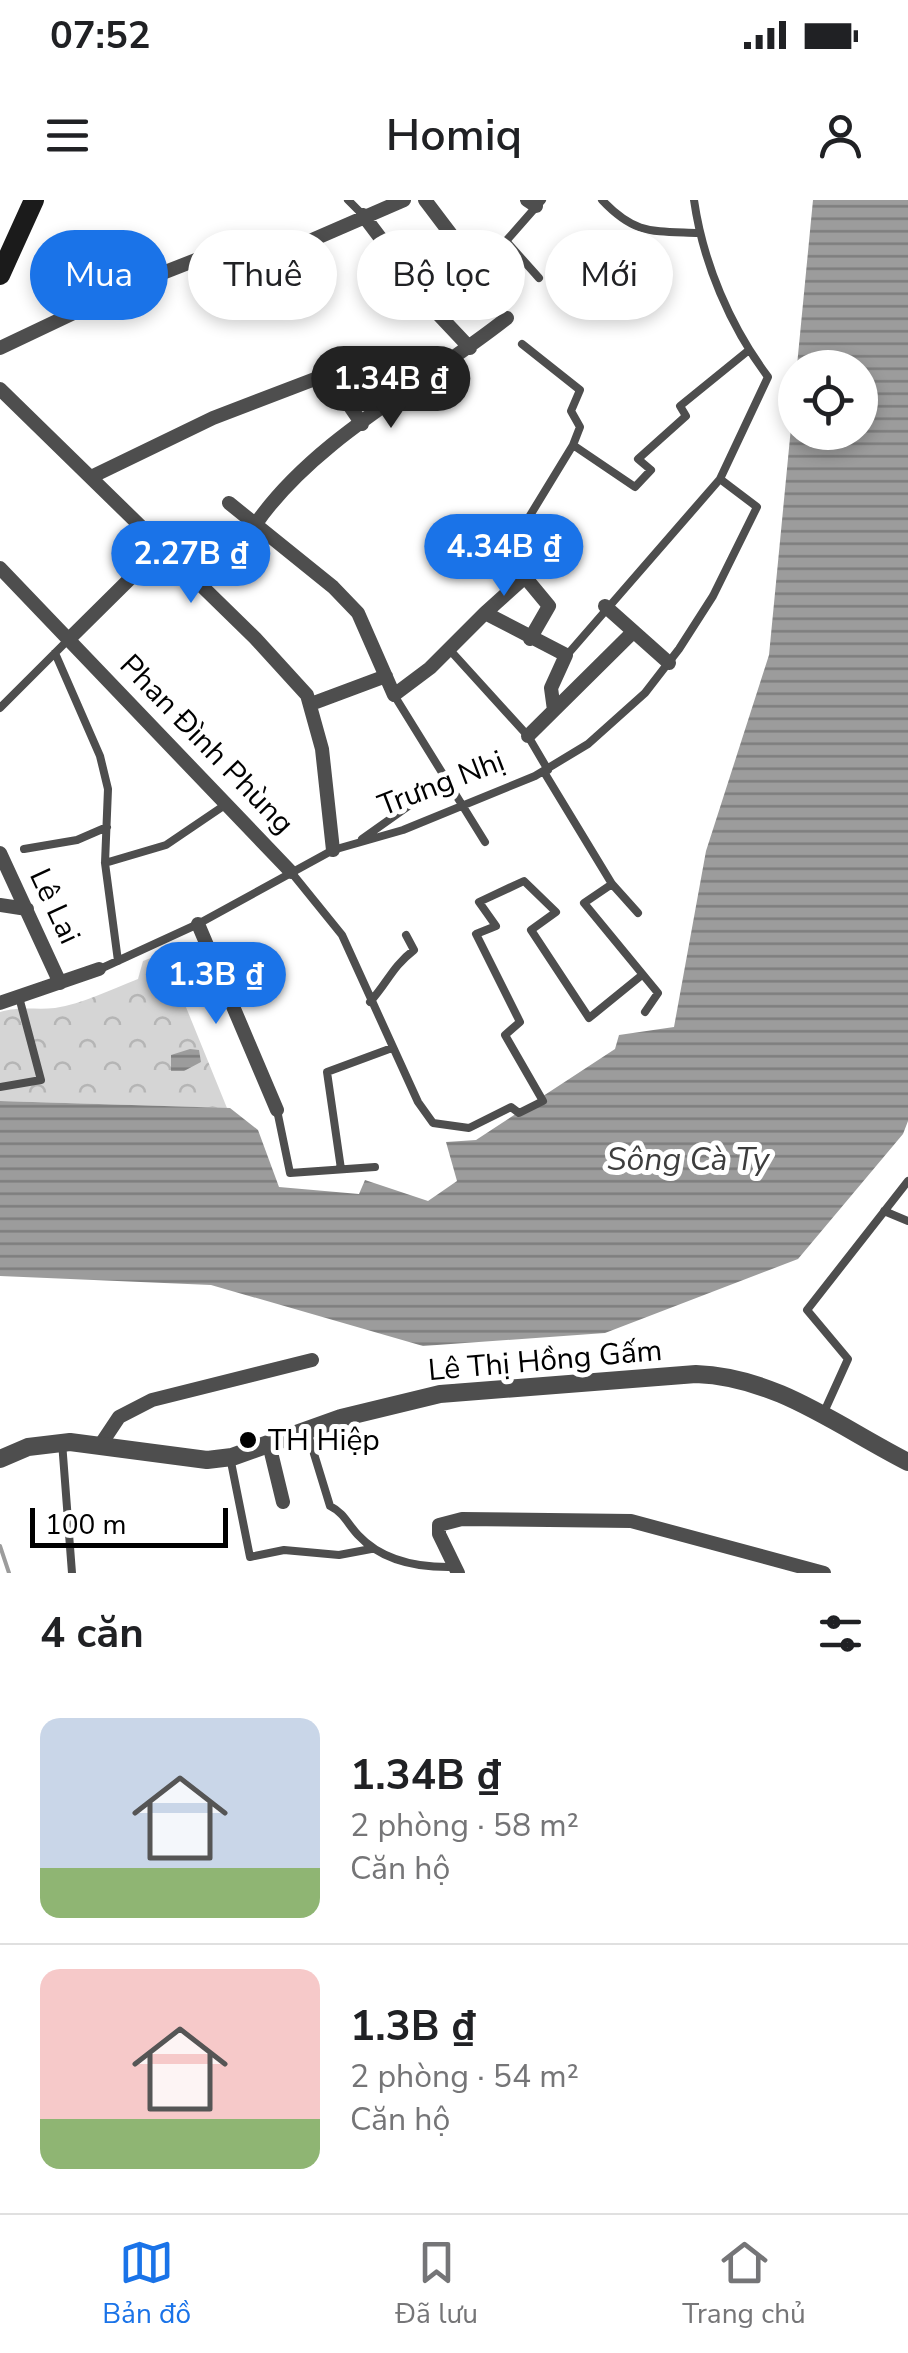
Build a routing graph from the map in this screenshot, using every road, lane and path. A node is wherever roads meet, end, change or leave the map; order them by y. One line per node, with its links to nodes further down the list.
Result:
1 (34, 200): 11 (main road)
2 (348, 200): 8 (lane)
3 (404, 200): 8 (street)
4 (425, 200): 9 (street)
5 (602, 200): 10 (lane)
6 (694, 200): 10 (lane)
7 (535, 202): 12 (lane)
8 (363, 215): 15 (street); 16 (street)
9 (449, 230)
10 (698, 232): 17 (lane)
11 (0, 275)
12 (539, 278)
13 (505, 320): 16 (street)
14 (522, 344): 20 (lane)
15 (0, 348)
16 (470, 348): 19 (street)
17 (748, 350): 20 (lane); 22 (lane)
18 (0, 389): 21 (street)
19 (362, 424): 21 (street); 24 (street)
20 (573, 445): 26 (lane)
21 (91, 477): 25 (street)
22 (720, 478): 29 (lane); 37 (lane, Trưng Nhị)
23 (228, 503): 24 (street)
24 (255, 525): 38 (street)
25 (162, 547): 33 (street); 40 (street)
26 (563, 554): 28 (street)
27 (0, 568): 33 (street, Phan Đình Phùng)
28 (524, 577): 30 (street); 32 (street)
29 (605, 606): 31 (street); 36 (lane)
30 (484, 612): 32 (street); 34 (street)
31 (633, 632): 37 (street); 42 (street)
32 (530, 638): 36 (street)
33 (68, 640): 35 (lane); 46 (street, Phan Đình Phùng)
34 (448, 648): 39 (street); 43 (lane)
35 (55, 653): 41 (lane); 48 (lane)
36 (566, 656): 42 (street)
37 (669, 663): 44 (lane, Trưng Nhị)
38 (386, 676): 39 (street); 40 (street)
39 (394, 695): 45 (lane)
40 (311, 704): 52 (street)
41 (0, 708)
42 (554, 710): 43 (street)
43 (528, 736): 44 (lane)
44 (546, 771): 47 (lane, Trưng Nhị); 56 (lane)
45 (448, 778): 47 (lane); 50 (lane)
46 (226, 804): 54 (lane); 55 (street, Phan Đình Phùng)
47 (463, 805): 49 (lane); 50 (lane, Trưng Nhị)
48 (106, 826): 51 (lane); 54 (lane)
49 (485, 842)
50 (357, 843): 52 (lane, Trưng Nhị)
51 (24, 849)
52 (333, 850): 55 (lane, Trưng Nhị)
53 (0, 853): 58 (street, Lê Lai)
54 (105, 863): 62 (lane)
55 (291, 872): 60 (lane, Trưng Nhị); 67 (lane)
56 (612, 884): 59 (lane); 64 (lane)
57 (0, 905): 58 (street)
58 (27, 909): 65 (street, Lê Lai)
59 (638, 913)
60 (198, 924): 62 (lane, Trưng Nhị); 72 (street)
61 (406, 935): 67 (lane)
62 (118, 960): 63 (lane, Trưng Nhị)
63 (99, 969): 65 (street, Trưng Nhị)
64 (642, 974): 69 (lane); 70 (lane)
65 (60, 983): 66 (street, Trưng Nhị)
66 (19, 997): 68 (street, Trưng Nhị); 71 (lane)
67 (370, 1002): 70 (lane)
68 (0, 1003)
69 (646, 1012)
70 (392, 1048): 74 (lane)
71 (0, 1087)
72 (277, 1110): 74 (lane)
73 (375, 1167): 74 (lane)
74 (341, 1169)
75 (908, 1180): 76 (lane)
76 (884, 1212): 77 (lane); 79 (lane)
77 (908, 1221)
78 (312, 1360): 83 (street)
79 (824, 1412): 80 (street, Lê Thị Hồng Gấm); 86 (street, Lê Thị Hồng Gấm)
80 (307, 1430): 82 (street, Lê Thị Hồng Gấm); 88 (lane)
81 (62, 1442): 83 (street, Lê Thị Hồng Gấm); 85 (street, Lê Thị Hồng Gấm); 90 (lane)
82 (269, 1444): 84 (street, Lê Thị Hồng Gấm); 87 (street)
83 (99, 1446): 84 (street, Lê Thị Hồng Gấm)
84 (230, 1457): 88 (lane)
85 (0, 1459)
86 (908, 1462)
87 (283, 1502)
88 (371, 1548): 89 (lane)
89 (456, 1570): 91 (street)
90 (72, 1573)
91 (824, 1573)

